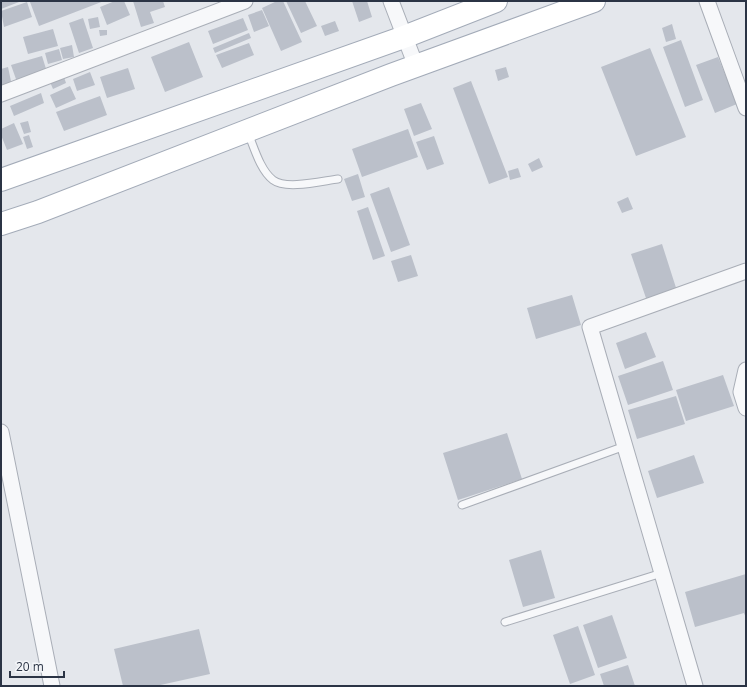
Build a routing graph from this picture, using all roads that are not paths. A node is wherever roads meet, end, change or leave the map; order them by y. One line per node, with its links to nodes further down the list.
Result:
1 (245, 1): 8 (street)
2 (391, 1): 6 (street)
3 (496, 1): 6 (main road)
4 (594, 1): 7 (main road)
5 (707, 1): 9 (street)
6 (404, 37): 7 (street); 12 (main road)
7 (416, 66): 10 (main road)
8 (1, 94)
9 (746, 108)
10 (247, 131): 11 (lane); 13 (main road)
11 (338, 179)
12 (1, 180)
13 (1, 224)
14 (746, 271): 18 (street)
15 (746, 370): 16 (street)
16 (746, 408)
17 (1, 432): 23 (street)
18 (625, 446): 19 (lane); 20 (street)
19 (462, 505)
20 (662, 573): 21 (lane); 22 (street)
21 (505, 622)
22 (691, 685)
23 (52, 686)

